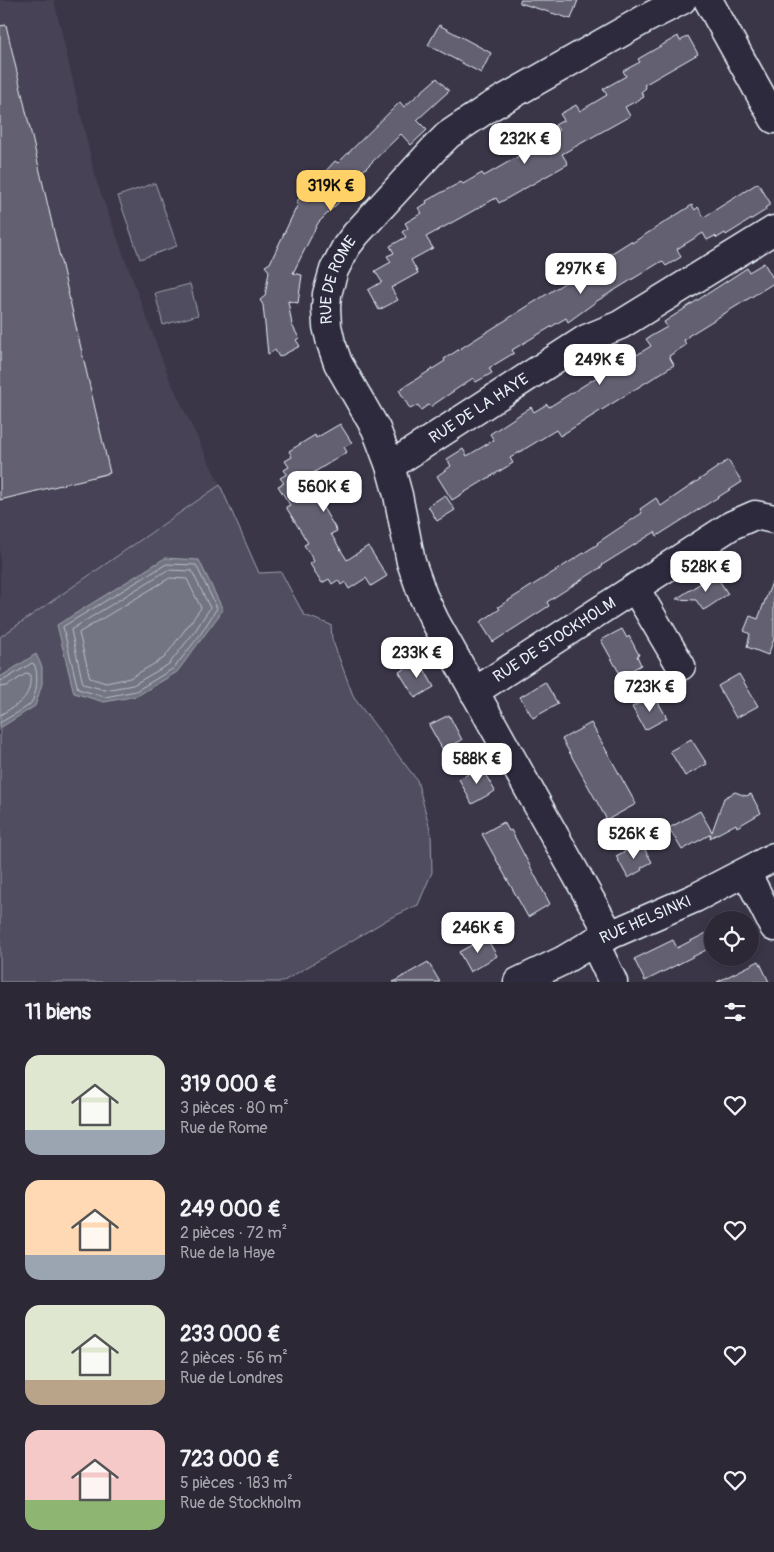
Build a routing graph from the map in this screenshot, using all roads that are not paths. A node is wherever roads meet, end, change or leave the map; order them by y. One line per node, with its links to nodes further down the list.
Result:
1 (682, 0): 5 (street, RUE DE ROME)
2 (717, 3): 3 (street)
3 (774, 119)
4 (774, 230): 5 (street, RUE DE LA HAYE)
5 (390, 466): 9 (street, RUE DE ROME)
6 (774, 519): 7 (street, RUE DE STOCKHOLM)
7 (635, 588): 8 (street, RUE DE STOCKHOLM); 9 (street, RUE DE STOCKHOLM)
8 (681, 666)
9 (474, 692): 13 (street, RUE DE ROME)
10 (774, 857): 11 (street, RUE HELSINKI)
11 (746, 872): 12 (street); 13 (street, RUE HELSINKI)
12 (774, 927)
13 (602, 939): 14 (street, RUE HELSINKI); 15 (street, RUE DE ROME)
14 (518, 982)
15 (613, 982)

